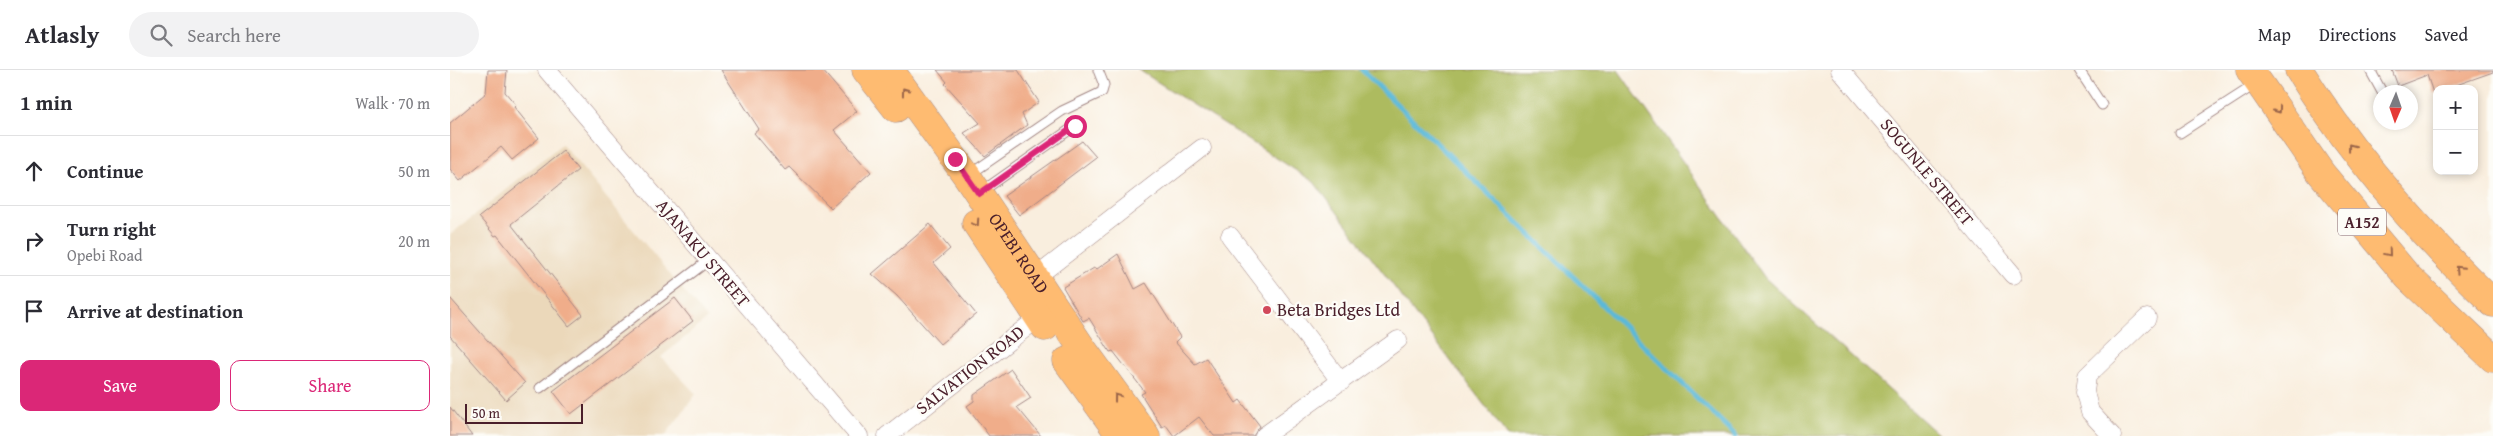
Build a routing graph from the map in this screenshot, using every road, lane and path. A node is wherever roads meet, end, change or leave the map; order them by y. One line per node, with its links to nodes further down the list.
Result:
1 (547, 70): 17 (street, AJANAKU STREET)
2 (866, 70): 21 (main road, OPEBI ROAD, one-way to 21)
3 (890, 70): 15 (main road, OPEBI ROAD, one-way to 3)
4 (1098, 70): 15 (lane)
5 (1840, 70): 18 (street, SOGUNLE STREET)
6 (2079, 70): 11 (lane)
7 (2299, 70): 20 (main road, A152, one-way to 7)
8 (2370, 70): 10 (lane)
9 (2254, 76): 13 (lane); 24 (main road, A152, one-way to 24)
10 (2378, 85)
11 (2102, 105)
12 (1075, 126): 15 (lane)
13 (2180, 133)
14 (1202, 148): 19 (street)
15 (973, 185): 19 (main road, OPEBI ROAD)
16 (1230, 236): 25 (street)
17 (709, 260): 26 (lane); 27 (street, AJANAKU STREET)
18 (2014, 275)
19 (1036, 277): 21 (main road, OPEBI ROAD)
20 (2493, 303)
21 (1047, 312): 28 (street, SALVATION ROAD); 29 (main road, OPEBI ROAD); 30 (main road, OPEBI ROAD, one-way to 21)
22 (2147, 318): 32 (street)
23 (1398, 340): 25 (street)
24 (2493, 358)
25 (1341, 382): 31 (street)
26 (540, 388)
27 (859, 436)
28 (887, 436)
29 (1121, 436)
30 (1146, 436)
31 (1264, 436)
32 (2112, 436)

